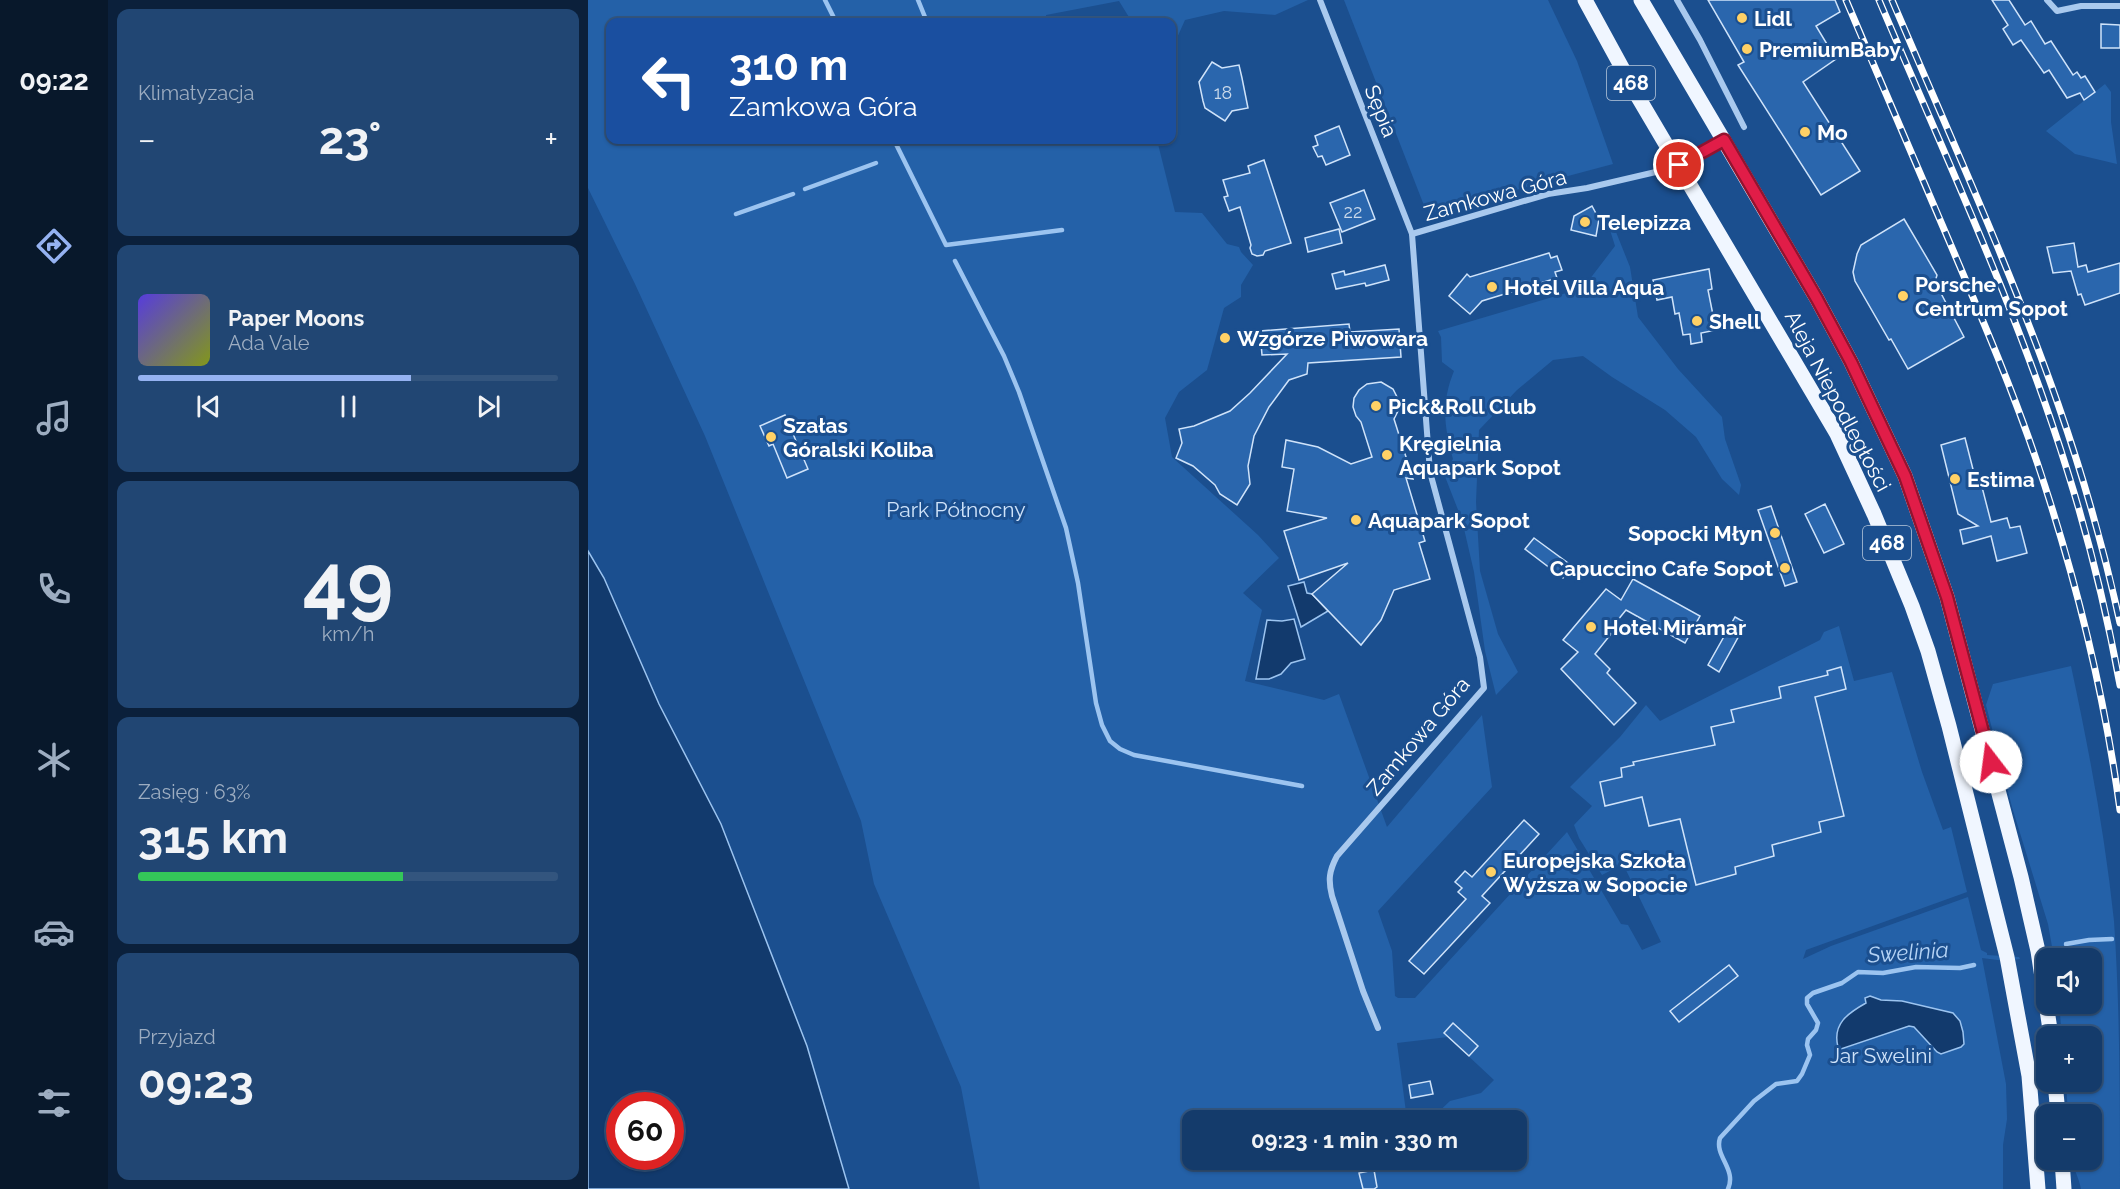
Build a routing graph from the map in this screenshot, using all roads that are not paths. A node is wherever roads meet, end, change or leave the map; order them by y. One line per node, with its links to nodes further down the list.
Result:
1 (1320, 0): 10 (street, Sępia)
2 (1585, 0): 9 (main road, Aleja Niepodległości / 468)
3 (1641, 0): 8 (main road, Aleja Niepodległości / 468)
4 (1677, 0): 7 (street)
5 (2047, 0): 6 (street)
6 (2120, 6)
7 (1744, 127)
8 (1724, 140): 9 (street, Zamkowa Góra); 11 (main road, Aleja Niepodległości / 468)
9 (1679, 165): 10 (street, Zamkowa Góra); 14 (main road, Aleja Niepodległości / 468)
10 (1412, 234): 12 (street, Zamkowa Góra)
11 (2049, 1026)
12 (1378, 1028)
13 (2063, 1170): 15 (main road)
14 (2038, 1189)
15 (2064, 1189)

